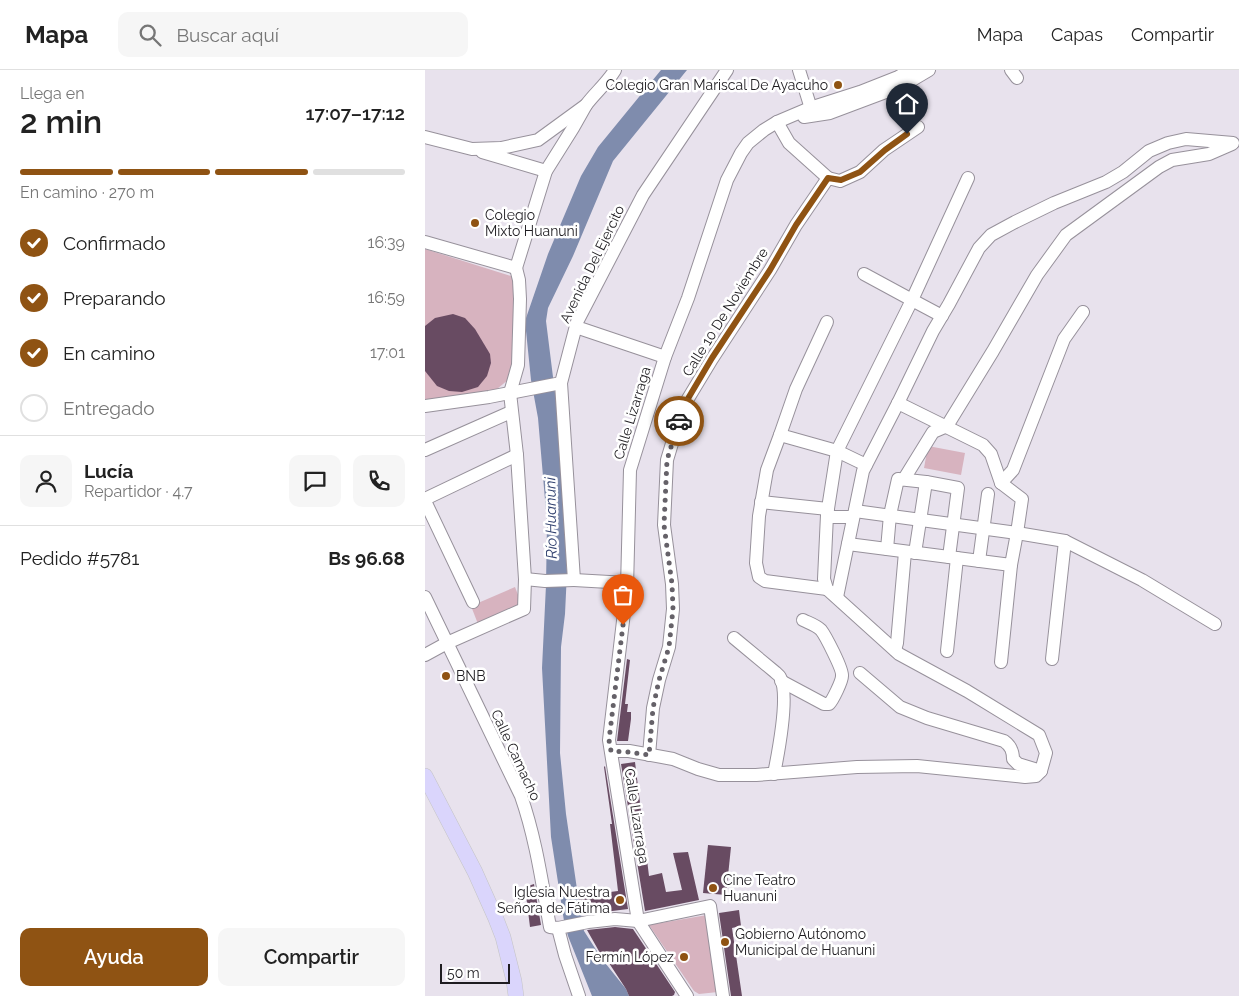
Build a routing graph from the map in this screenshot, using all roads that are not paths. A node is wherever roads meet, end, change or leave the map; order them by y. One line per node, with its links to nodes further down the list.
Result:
1 (615, 70): 6 (street)
2 (727, 70): 23 (street, Avenida Del Ejercito)
3 (799, 70): 7 (street)
4 (911, 70): 7 (street)
5 (929, 70): 7 (street)
6 (587, 105): 12 (street); 13 (street)
7 (812, 112): 8 (street, Calle Lizarraga)
8 (777, 122): 14 (street); 24 (street, Calle Lizarraga)
9 (918, 127): 14 (street)
10 (425, 137): 12 (street)
11 (1236, 144): 21 (street); 30 (street)
12 (472, 149): 13 (street)
13 (546, 171): 17 (street)
14 (828, 178): 74 (street, Calle 10 De Noviembre)
15 (968, 178): 19 (street)
16 (425, 242): 17 (street)
17 (516, 268): 26 (street)
18 (864, 274): 19 (street)
19 (911, 300): 21 (street); 33 (street)
20 (1083, 312): 38 (street)
21 (942, 316): 27 (street)
22 (827, 322): 31 (street)
23 (576, 327): 24 (street); 25 (street, Avenida Del Ejercito)
24 (665, 357): 58 (street, Calle Lizarraga)
25 (558, 384): 26 (street); 57 (street, Avenida Del Ejercito)
26 (510, 393): 28 (street); 29 (street)
27 (898, 403): 30 (street); 35 (street)
28 (425, 406)
29 (511, 412): 32 (street); 34 (street)
30 (947, 426): 36 (street); 38 (street)
31 (780, 435): 33 (street); 41 (street)
32 (425, 450)
33 (837, 452): 35 (street); 42 (street)
34 (517, 455): 40 (street); 56 (street)
35 (866, 465): 43 (street)
36 (904, 480): 37 (street); 44 (street)
37 (926, 482): 45 (street); 46 (street)
38 (1001, 483): 48 (street)
39 (988, 494): 47 (street)
40 (425, 500): 61 (street)
41 (761, 502): 42 (street); 59 (street)
42 (828, 513): 43 (street); 59 (street)
43 (854, 514): 44 (street); 50 (street)
44 (890, 516): 45 (street); 51 (street)
45 (921, 520): 46 (street); 52 (street)
46 (953, 524): 47 (street); 53 (street)
47 (983, 528): 48 (street); 54 (street)
48 (1017, 532): 49 (street); 55 (street)
49 (1065, 541): 63 (street); 69 (street)
50 (848, 544): 51 (street); 59 (street)
51 (887, 549): 52 (street)
52 (910, 552): 53 (street); 66 (street)
53 (953, 558): 54 (street); 67 (street)
54 (979, 561): 55 (street)
55 (1011, 565): 70 (street)
56 (525, 579): 57 (street); 65 (street)
57 (571, 580): 58 (street)
58 (627, 583): 73 (street, Calle Lizarraga)
59 (832, 593): 66 (street)
60 (425, 597): 65 (street, Calle Camacho)
61 (473, 602)
62 (803, 620): 72 (street)
63 (1215, 624)
64 (734, 638): 72 (street)
65 (447, 643): 68 (street); 79 (street, Calle Camacho)
66 (895, 650): 75 (street)
67 (947, 651)
68 (425, 655)
69 (1052, 659)
70 (1001, 662)
71 (860, 673): 75 (street)
72 (781, 680): 76 (street)
73 (611, 751): 74 (street); 78 (street, Calle Lizarraga)
74 (649, 755): 76 (street)
75 (1041, 771): 76 (street)
76 (774, 774)
77 (425, 776): 80 (main road)
78 (638, 921): 79 (street); 82 (street); 83 (street)
79 (561, 928): 81 (street)
80 (516, 996)
81 (579, 996)
82 (687, 996)
83 (721, 996)

